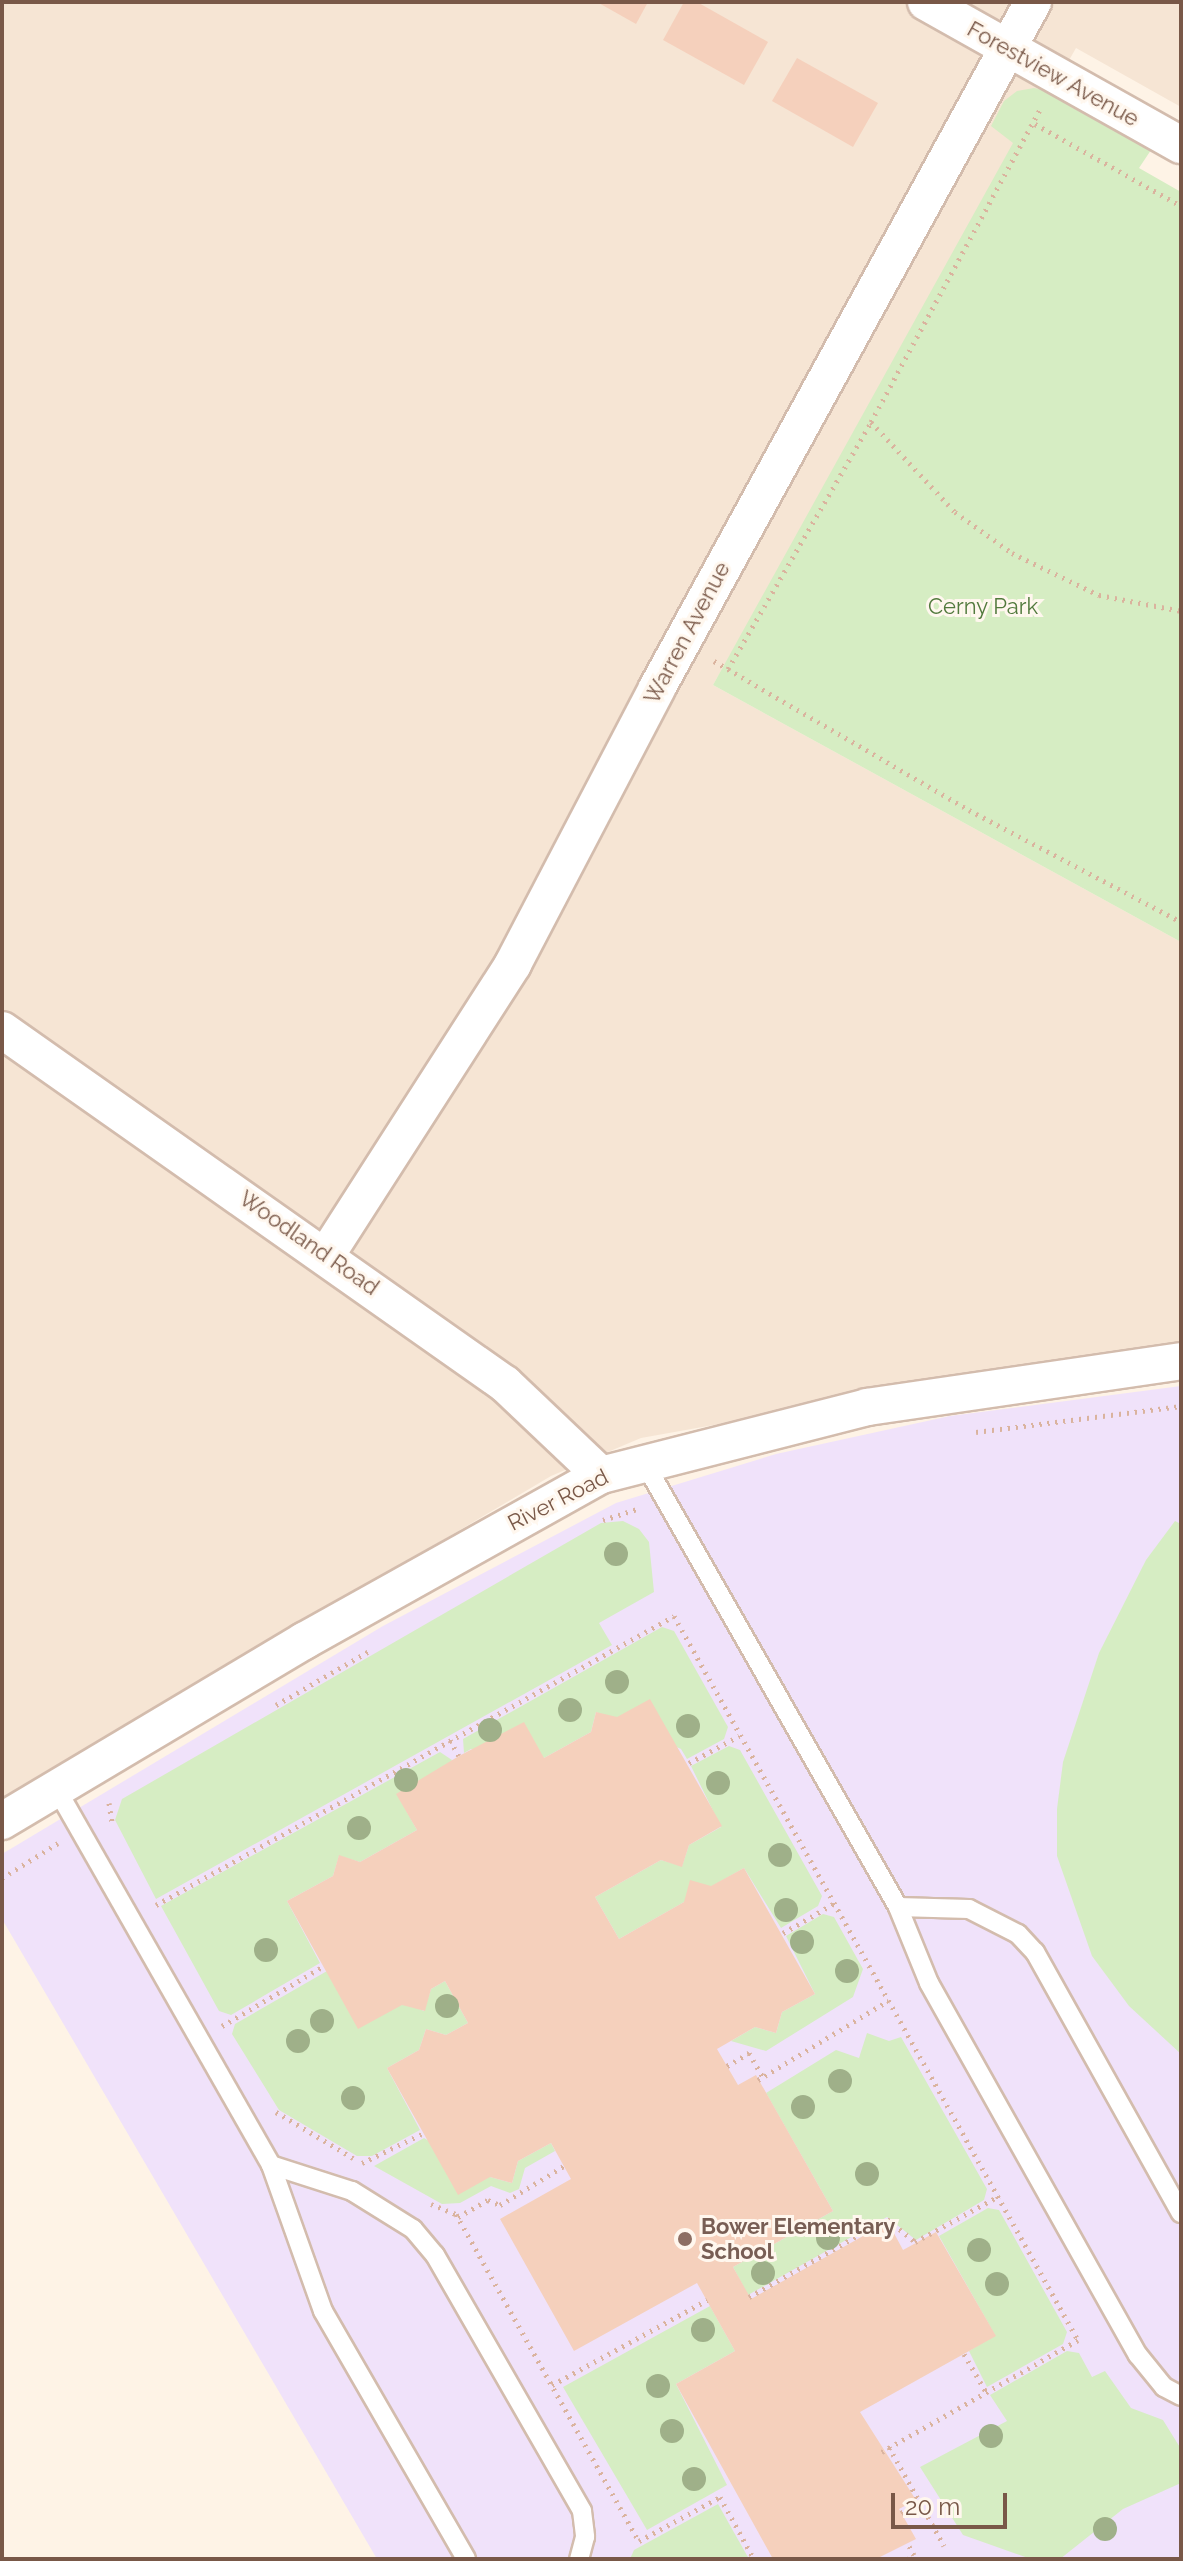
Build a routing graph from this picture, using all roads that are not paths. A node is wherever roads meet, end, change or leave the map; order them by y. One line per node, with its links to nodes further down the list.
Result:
1 (926, 2): 3 (street, Forestview Avenue)
2 (1033, 2): 3 (street, Warren Avenue)
3 (1006, 48): 4 (street, Forestview Avenue); 6 (street, Warren Avenue)
4 (1181, 145)
5 (2, 1030): 6 (street, Woodland Road)
6 (327, 1254): 9 (street, Woodland Road)
7 (1181, 1361): 8 (street, River Road)
8 (644, 1462): 9 (street, River Road); 12 (lane)
9 (601, 1475): 10 (street, River Road)
10 (56, 1788): 11 (street, River Road); 13 (lane)
11 (2, 1821)
12 (898, 1907): 14 (lane); 15 (lane)
13 (271, 2165): 16 (lane); 17 (lane)
14 (1181, 2213)
15 (1181, 2396)
16 (466, 2559)
17 (579, 2559)

